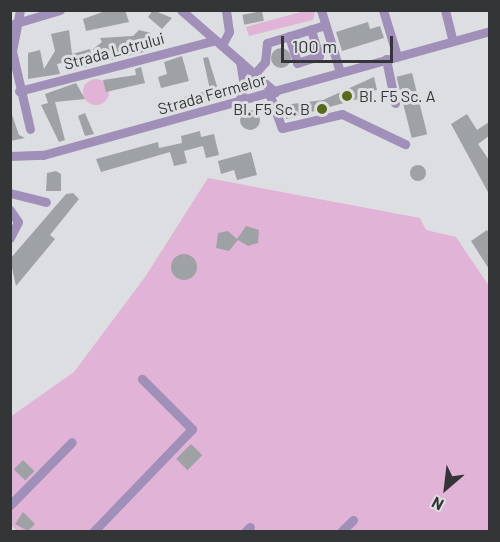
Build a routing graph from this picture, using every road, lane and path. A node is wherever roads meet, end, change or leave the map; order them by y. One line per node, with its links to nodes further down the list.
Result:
1 (20, 10): 8 (street)
2 (60, 10): 8 (street)
3 (181, 10): 14 (street)
4 (226, 10): 14 (street)
5 (321, 10): 9 (street)
6 (383, 10): 16 (street)
7 (445, 10): 13 (street)
8 (13, 24): 15 (street)
9 (325, 25): 10 (street); 19 (street)
10 (311, 29): 12 (street); 12 (street)
11 (489, 31): 13 (street, Strada Fermelor)
12 (289, 36): 20 (street)
13 (453, 41): 16 (street, Strada Fermelor)
14 (219, 42): 18 (street); 22 (street, Strada Lotrului)
15 (11, 50): 22 (street)
16 (397, 56): 17 (street, Strada Fermelor)
17 (386, 59): 19 (street, Strada Fermelor); 25 (street)
18 (240, 61): 20 (street); 21 (street)
19 (339, 72): 23 (street, Strada Fermelor)
20 (256, 75): 21 (street); 23 (street)
21 (244, 86): 24 (street)
22 (16, 88): 26 (street)
23 (272, 92): 24 (street, Strada Fermelor); 27 (street)
24 (239, 102): 28 (street, Strada Fermelor)
25 (395, 103)
26 (30, 129)
27 (405, 144)
28 (10, 156)
29 (10, 193): 30 (street)
30 (46, 202)
31 (10, 210): 32 (street)
32 (10, 238)
33 (142, 379): 37 (street)
34 (72, 442): 35 (street)
35 (10, 505)
36 (353, 520): 38 (street)
37 (93, 531)
38 (341, 531)

